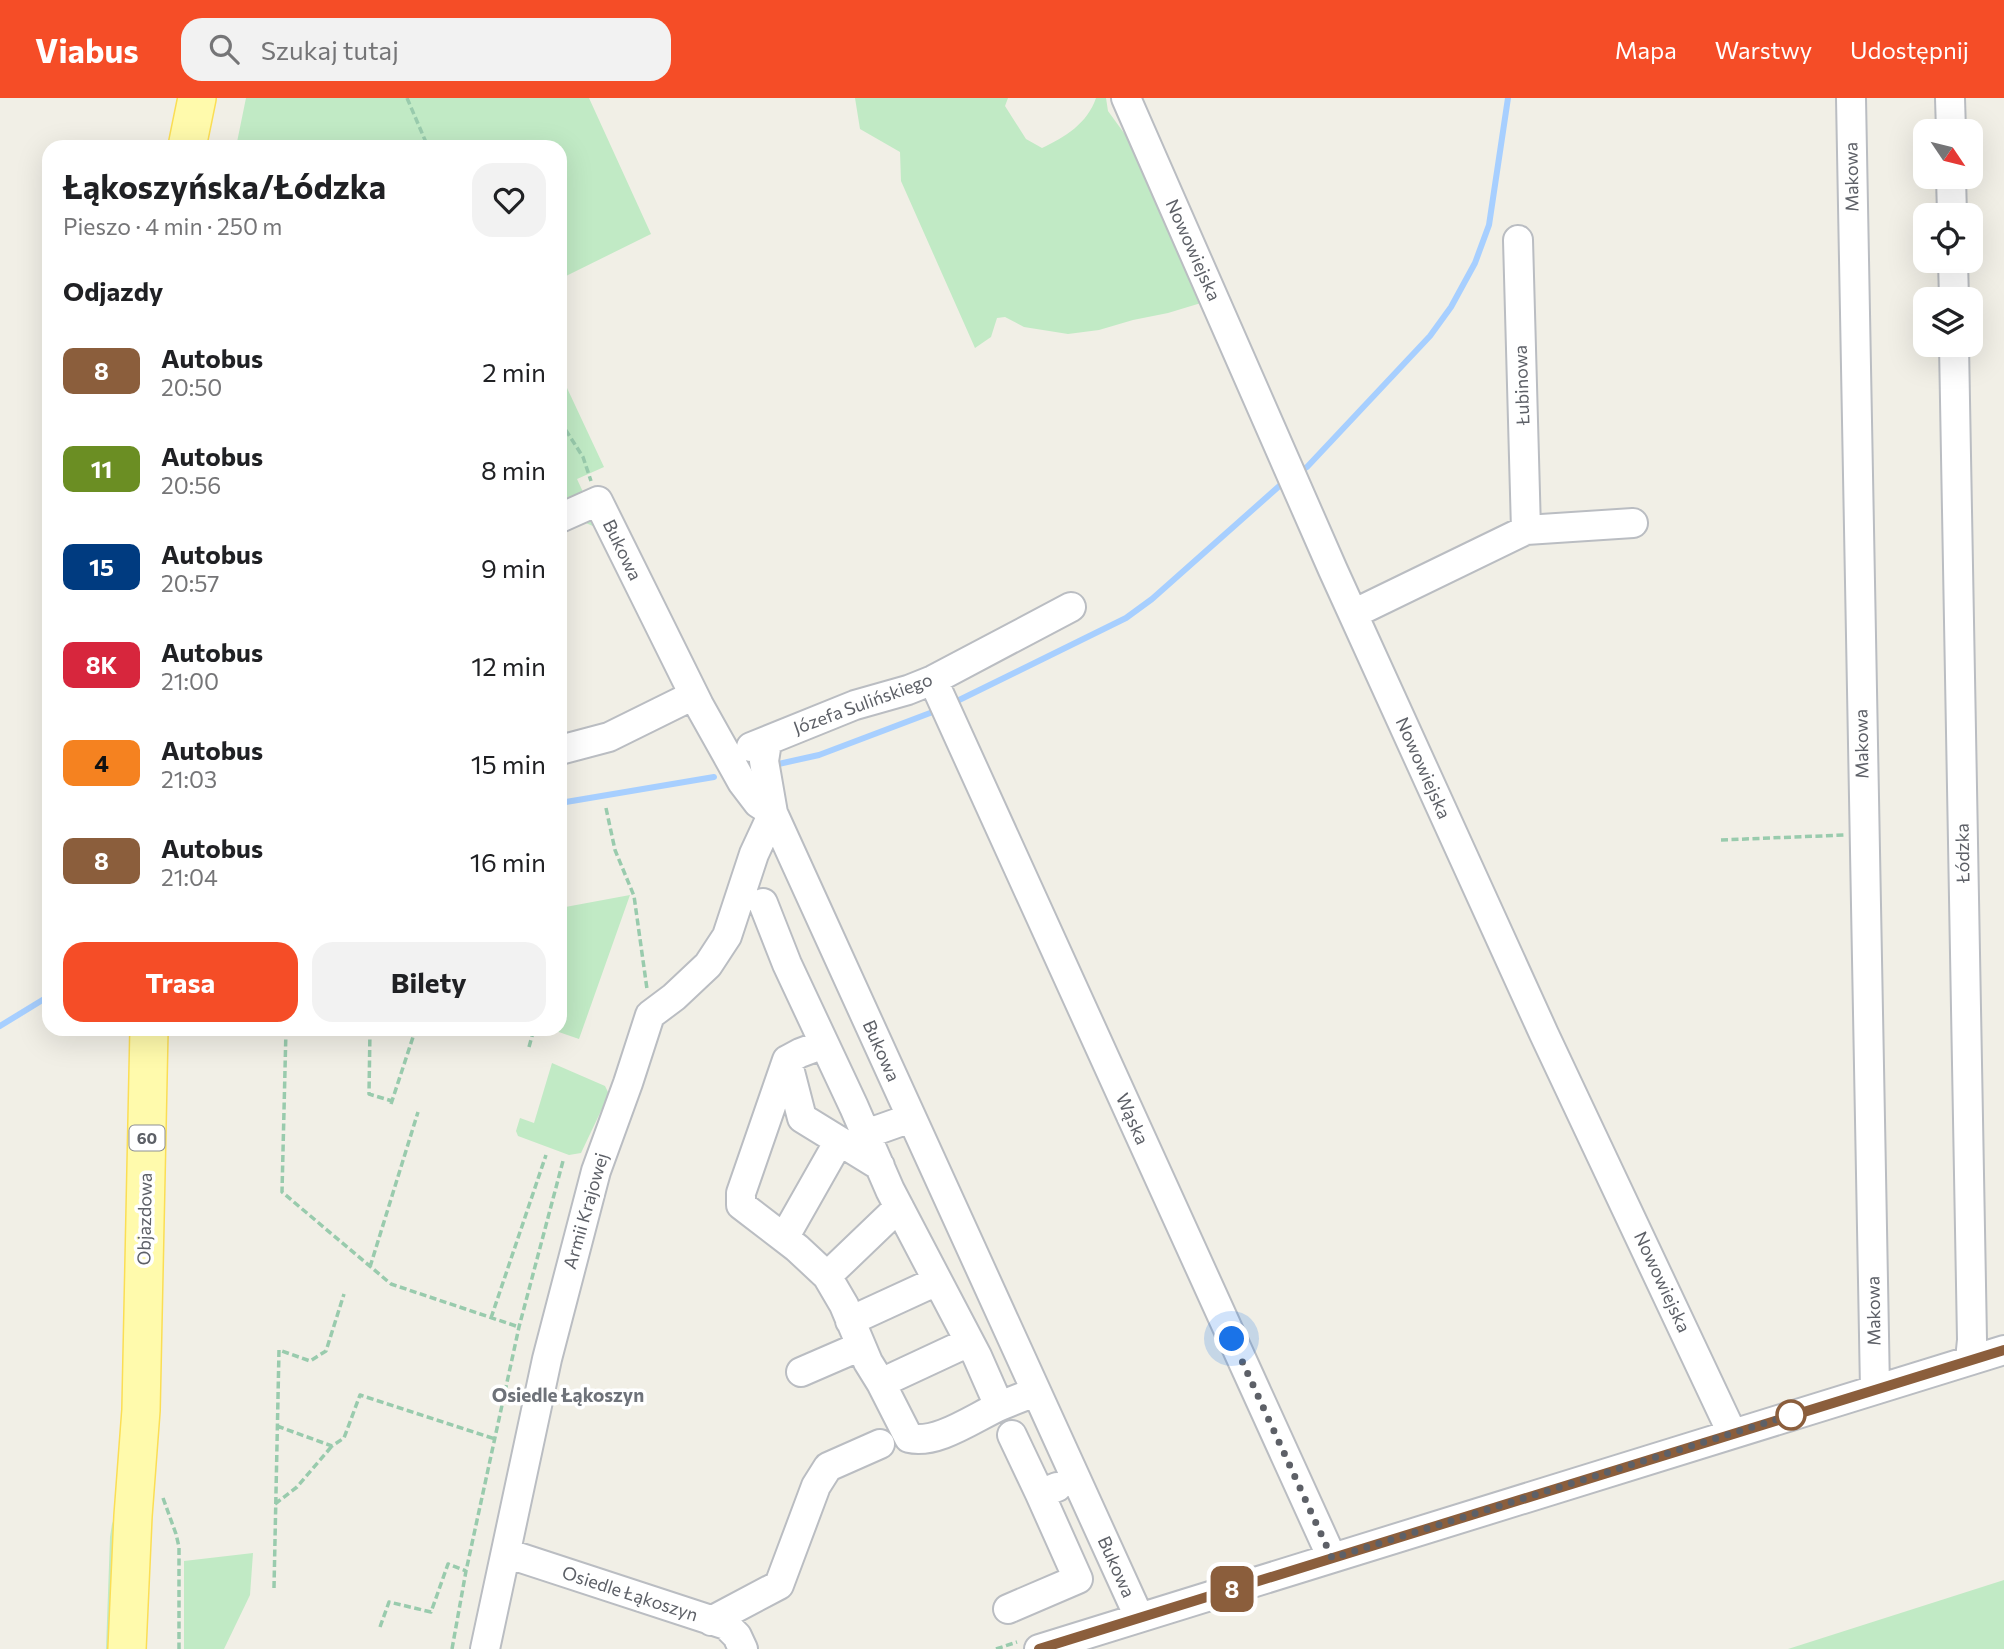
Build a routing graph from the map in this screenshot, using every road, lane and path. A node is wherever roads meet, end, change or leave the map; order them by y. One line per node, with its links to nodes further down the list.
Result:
1 (197, 98): 7 (main road)
2 (407, 98): 8 (path)
3 (1126, 98): 17 (street, Nowowiejska)
4 (1851, 98): 25 (street, Makowa)
5 (1950, 98): 6 (street)
6 (1951, 119)
7 (188, 140)
8 (425, 140)
9 (1518, 240): 15 (street, Łubinowa)
10 (1954, 357): 54 (street, Łódzka)
11 (567, 432): 12 (path)
12 (598, 501): 13 (street); 19 (street, Bukowa)
13 (567, 515)
14 (1633, 523): 15 (street)
15 (1526, 530): 17 (street)
16 (1071, 607): 18 (street, Józefa Sulińskiego)
17 (1353, 614): 62 (street, Nowowiejska)
18 (933, 680): 20 (street, Józefa Sulińskiego); 72 (street, Wąska)
19 (694, 695): 21 (street); 22 (street, Bukowa)
20 (767, 742): 22 (street, Józefa Sulińskiego); 24 (street)
21 (567, 748)
22 (727, 755): 24 (street, Bukowa)
23 (606, 808): 28 (path)
24 (773, 813): 28 (street); 38 (street, Bukowa)
25 (1864, 834): 26 (path); 57 (street, Makowa)
26 (1721, 840)
27 (762, 903): 34 (street)
28 (650, 1015): 71 (street, Armii Krajowej)
29 (149, 1036): 60 (main road, Objazdowa / 60)
30 (286, 1036): 45 (path)
31 (370, 1036): 32 (path)
32 (413, 1036)
33 (532, 1036): 35 (path)
34 (824, 1044): 36 (street); 39 (street)
35 (529, 1047)
36 (787, 1060): 39 (street); 43 (street)
37 (418, 1112): 45 (path)
38 (911, 1118): 39 (street); 44 (street, Bukowa)
39 (853, 1138): 42 (street); 43 (street)
40 (546, 1155): 49 (path)
41 (563, 1161): 50 (path)
42 (899, 1207): 46 (street); 47 (street)
43 (784, 1238): 47 (street)
44 (969, 1244): 46 (street); 58 (street, Bukowa)
45 (370, 1267): 49 (path)
46 (932, 1271): 51 (street); 52 (street)
47 (827, 1276): 51 (street)
48 (344, 1294): 61 (path)
49 (491, 1318): 50 (path)
50 (519, 1327): 64 (path)
51 (856, 1333): 55 (street); 56 (street)
52 (969, 1342): 56 (street); 59 (street)
53 (2004, 1350): 54 (street)
54 (1970, 1360): 57 (street)
55 (801, 1372)
56 (881, 1383): 59 (street)
57 (1875, 1390): 62 (street)
58 (1036, 1392): 59 (street); 67 (street, Bukowa)
59 (999, 1406)
60 (141, 1410): 79 (main road, Objazdowa / 60); 80 (main road, Objazdowa / 60)
61 (277, 1426): 66 (path); 70 (path)
62 (1732, 1433): 72 (street)
63 (1012, 1435): 69 (street)
64 (495, 1439): 66 (path); 73 (path)
65 (880, 1444): 77 (street)
66 (332, 1446): 70 (path)
67 (1076, 1479): 69 (street); 76 (street, Bukowa)
68 (159, 1489): 81 (path)
69 (1040, 1494): 75 (street)
70 (275, 1504): 74 (path)
71 (506, 1553): 77 (street, Osiedle Łąkoszyn); 83 (street, Armii Krajowej)
72 (1332, 1558): 76 (street)
73 (466, 1570): 78 (path); 82 (path)
74 (274, 1588)
75 (1008, 1609)
76 (1139, 1617): 85 (street)
77 (711, 1620): 84 (street, Osiedle Łąkoszyn)
78 (380, 1627)
79 (127, 1649)
80 (147, 1649)
81 (179, 1649)
82 (452, 1649)
83 (485, 1649)
84 (743, 1649)
85 (1042, 1649)

